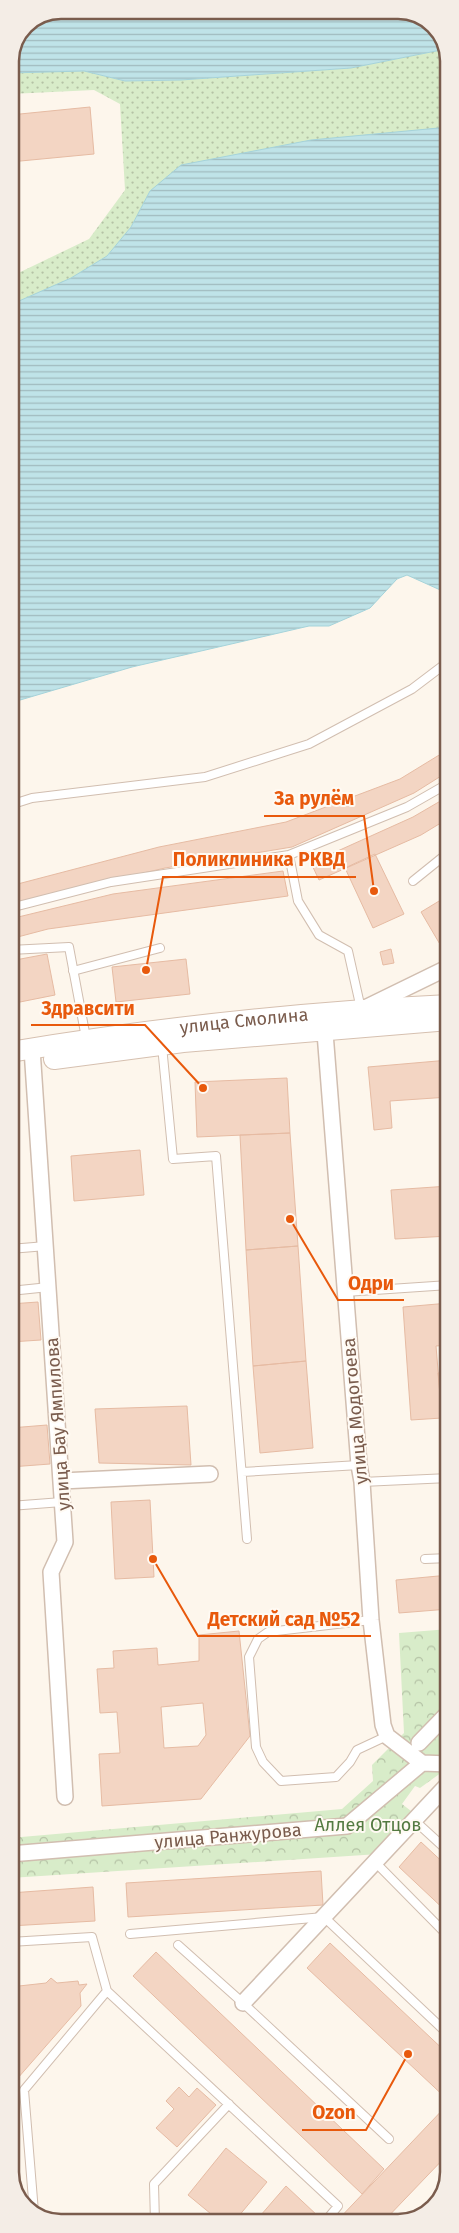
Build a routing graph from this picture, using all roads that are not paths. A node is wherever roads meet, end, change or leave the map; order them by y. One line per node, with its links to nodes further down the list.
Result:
1 (440, 668): 3 (lane)
2 (440, 788): 4 (lane)
3 (19, 802)
4 (289, 855): 7 (lane); 13 (lane)
5 (440, 859): 6 (lane)
6 (413, 881)
7 (19, 906)
8 (160, 948): 11 (lane)
9 (19, 950): 11 (lane)
10 (440, 970): 13 (street)
11 (73, 971): 17 (lane)
12 (440, 1005): 13 (main road, улица Смолина)
13 (361, 1009): 15 (main road, улица Смолина)
14 (440, 1020): 15 (main road)
15 (324, 1022): 16 (main road, улица Смолина); 26 (street, улица Модогоева)
16 (161, 1038): 17 (main road, улица Смолина); 19 (main road); 28 (lane)
17 (87, 1040): 19 (main road, улица Смолина)
18 (19, 1053): 19 (main road, улица Смолина)
19 (32, 1055): 20 (main road); 21 (street, улица Бау Ямпилова)
20 (19, 1062)
21 (46, 1246): 22 (lane); 24 (street, улица Бау Ямпилова)
22 (19, 1248)
23 (440, 1286): 26 (lane)
24 (49, 1287): 25 (lane); 31 (street, улица Бау Ямпилова)
25 (19, 1290)
26 (345, 1292): 27 (street, улица Модогоева)
27 (359, 1465): 28 (lane); 32 (street, улица Модогоева)
28 (242, 1472): 35 (lane)
29 (210, 1474): 31 (street)
30 (440, 1478): 32 (lane)
31 (61, 1481): 33 (street, улица Бау Ямпилова)
32 (362, 1482): 38 (street, улица Модогоева)
33 (62, 1502): 34 (lane); 45 (street, улица Бау Ямпилова)
34 (19, 1505)
35 (247, 1539)
36 (440, 1558): 37 (lane)
37 (425, 1559)
38 (371, 1620): 40 (street, улица Модогоева); 40 (lane)
39 (440, 1721): 41 (street)
40 (386, 1736): 42 (street)
41 (419, 1743)
42 (422, 1763): 43 (street); 48 (street, улица Ранжурова)
43 (440, 1764)
44 (440, 1793): 46 (street)
45 (66, 1797)
46 (414, 1820): 47 (lane); 49 (street)
47 (440, 1844)
48 (19, 1853)
49 (375, 1862): 50 (street); 51 (lane)
50 (324, 1917): 52 (lane); 56 (street); 57 (lane)
51 (440, 1928)
52 (130, 1934)
53 (19, 1941): 55 (lane)
54 (178, 1945): 56 (lane)
55 (107, 1991): 58 (lane); 60 (lane)
56 (243, 2003): 59 (lane)
57 (440, 2027)
58 (229, 2104): 61 (lane); 62 (lane)
59 (389, 2140)
60 (33, 2204)
61 (154, 2214)
62 (331, 2214)

